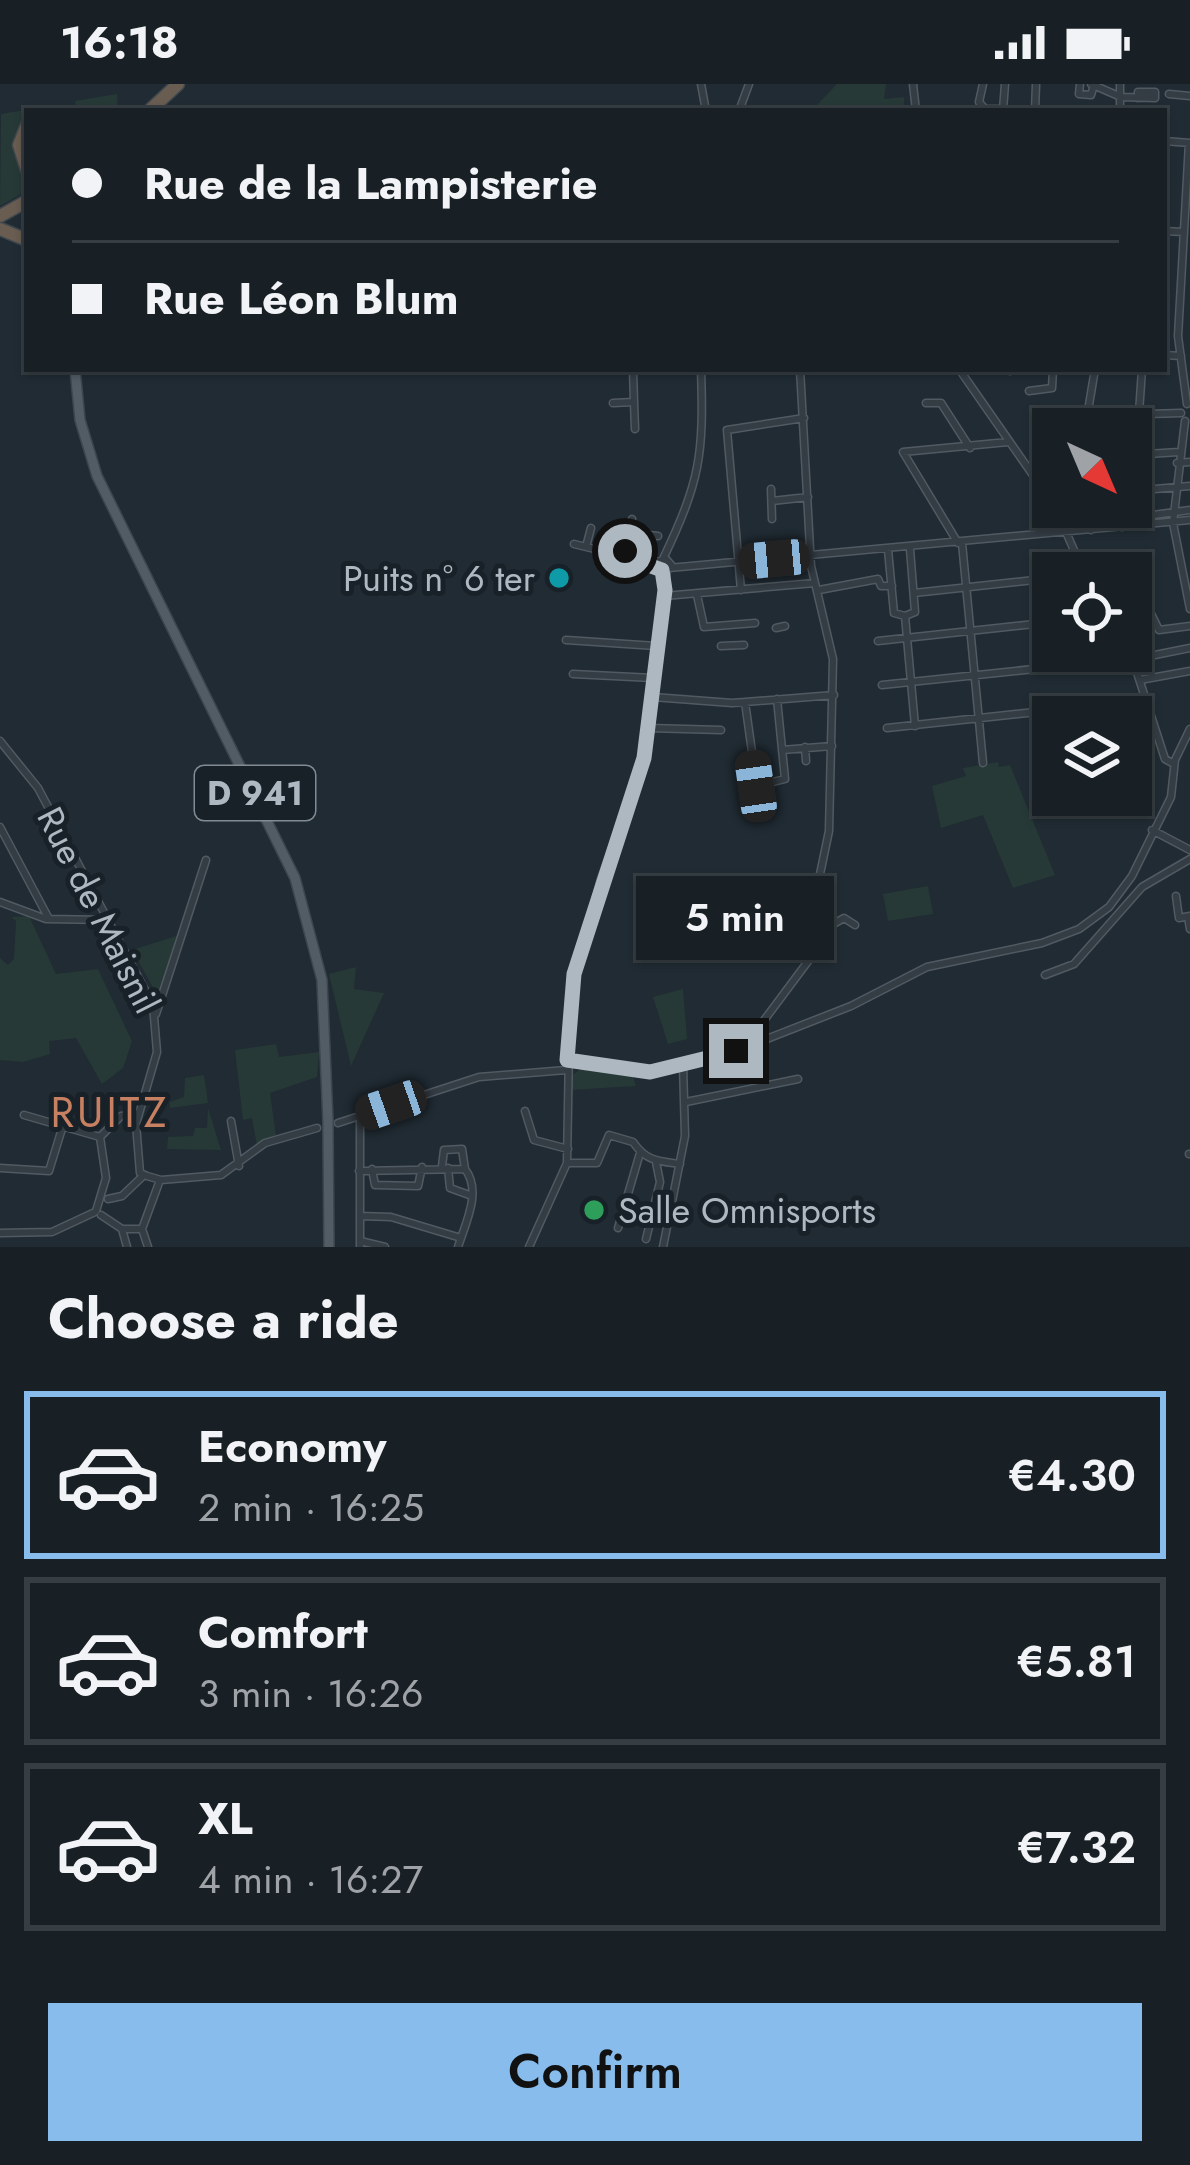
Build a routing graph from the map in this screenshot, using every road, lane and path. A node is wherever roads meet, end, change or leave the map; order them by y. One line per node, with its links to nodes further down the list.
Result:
1 (1080, 84): 3 (street)
2 (1120, 84): 7 (street)
3 (1093, 85): 7 (street)
4 (172, 86): 9 (highway)
5 (1169, 94): 6 (street)
6 (1190, 96)
7 (1121, 97): 8 (street); 10 (street)
8 (1138, 98)
9 (147, 108)
10 (1120, 108)
11 (1189, 143): 13 (street)
12 (1167, 231): 13 (street)
13 (1184, 232): 14 (street)
14 (1184, 358): 23 (street)
15 (75, 372): 156 (main road, D 941)
16 (633, 372): 25 (street)
17 (701, 372): 72 (street)
18 (800, 372): 33 (street)
19 (961, 372): 35 (street)
20 (1051, 372): 24 (street)
21 (1094, 372): 29 (street)
22 (1142, 372): 30 (street)
23 (1188, 385): 28 (street)
24 (1029, 391)
25 (634, 402): 26 (street); 34 (street)
26 (613, 403)
27 (926, 403): 36 (street)
28 (1189, 405): 32 (street)
29 (1086, 408)
30 (1139, 408)
31 (1152, 415): 32 (street)
32 (1185, 417): 37 (street)
33 (804, 418): 46 (street); 71 (street)
34 (635, 429)
35 (1008, 442): 36 (street); 41 (street)
36 (970, 448): 63 (street)
37 (1179, 452): 38 (street); 40 (street)
38 (1152, 454)
39 (1190, 462): 40 (street)
40 (1178, 463): 43 (street)
41 (1032, 474)
42 (1190, 486): 43 (street)
43 (1179, 487): 45 (street); 49 (street)
44 (771, 489): 47 (street)
45 (1152, 489)
46 (808, 497): 47 (street); 70 (street)
47 (772, 501): 52 (street)
48 (1190, 510): 49 (street)
49 (1174, 512): 50 (street); 54 (street)
50 (1152, 517)
51 (632, 519): 61 (street)
52 (772, 519)
53 (1190, 520): 54 (street)
54 (1173, 523): 55 (street); 74 (street)
55 (1152, 526)
56 (591, 527): 65 (street)
57 (1067, 528): 60 (street)
58 (1123, 528): 59 (street)
59 (1091, 530): 60 (street)
60 (1069, 532): 63 (street); 68 (street)
61 (629, 533): 62 (street); 69 (street)
62 (658, 536)
63 (960, 543): 66 (street); 77 (street)
64 (574, 544): 65 (street)
65 (586, 547): 69 (street)
66 (910, 548): 67 (street); 79 (street)
67 (888, 549): 70 (street); 76 (street)
68 (1076, 552)
69 (623, 556): 72 (street)
70 (810, 556): 71 (street); 75 (street)
71 (738, 562): 72 (street); 78 (street)
72 (665, 566): 81 (street)
73 (1032, 580): 77 (street)
74 (1188, 585): 82 (street)
75 (818, 586): 76 (street); 78 (street); 108 (street)
76 (892, 586): 83 (street)
77 (967, 586): 79 (street); 91 (street)
78 (741, 590): 80 (street)
79 (914, 593): 83 (street)
80 (697, 595): 81 (street); 86 (street)
81 (664, 596): 95 (street)
82 (1190, 609)
83 (905, 616): 92 (street)
84 (1152, 617): 89 (street)
85 (755, 623): 86 (street)
86 (734, 624): 96 (street)
87 (1032, 624): 91 (street)
88 (785, 626): 90 (street)
89 (1190, 626)
90 (776, 628)
91 (971, 630): 92 (street); 103 (street)
92 (906, 637): 94 (street); 106 (street)
93 (566, 640): 95 (street)
94 (878, 641)
95 (656, 646): 104 (street)
96 (721, 646)
97 (1190, 648): 98 (street)
98 (1152, 653)
99 (1032, 669): 103 (street)
100 (1190, 671): 105 (street)
101 (1137, 672): 105 (street)
102 (573, 674): 104 (street)
103 (975, 675): 106 (street); 115 (street)
104 (653, 678): 110 (street)
105 (1140, 680): 109 (street)
106 (911, 682): 107 (street); 116 (street)
107 (882, 685)
108 (834, 695): 111 (street); 122 (street)
109 (1146, 696)
110 (651, 697): 112 (street); 117 (street)
111 (777, 698): 112 (street); 124 (street)
112 (745, 702): 128 (street)
113 (1032, 712): 115 (street)
114 (1152, 716): 127 (street)
115 (980, 718): 116 (street); 126 (street)
116 (915, 726): 118 (street)
117 (649, 728): 119 (street); 145 (street)
118 (887, 728)
119 (721, 730)
120 (1189, 732): 127 (street)
121 (0, 741): 138 (street, Rue de Maisnil)
122 (832, 746): 123 (street); 140 (street)
123 (805, 747): 124 (street); 125 (street)
124 (782, 750): 128 (street)
125 (806, 761)
126 (983, 763)
127 (1174, 764): 131 (street)
128 (756, 786): 129 (street)
129 (759, 802)
130 (0, 827): 137 (street)
131 (1152, 830): 132 (street); 144 (street)
132 (1190, 855): 142 (street)
133 (206, 860): 143 (street)
134 (1176, 896): 136 (street)
135 (0, 902): 137 (street)
136 (1189, 917): 141 (street)
137 (49, 920): 138 (street)
138 (110, 920): 143 (street, Rue de Maisnil)
139 (855, 925): 140 (street)
140 (815, 926): 144 (street)
141 (1190, 929)
142 (1045, 975)
143 (156, 1014): 151 (street, Rue de Maisnil)
144 (755, 1042): 146 (street)
145 (567, 1060): 146 (street); 147 (street)
146 (683, 1065): 149 (street)
147 (566, 1070): 153 (street); 158 (street)
148 (798, 1079): 149 (street)
149 (686, 1102): 162 (street)
150 (525, 1111): 158 (street)
151 (137, 1114): 157 (street); 170 (street, Rue de Maisnil)
152 (24, 1115): 155 (street)
153 (360, 1115): 156 (street); 169 (street)
154 (231, 1121): 163 (street)
155 (64, 1122): 157 (street); 166 (street)
156 (327, 1125): 163 (street); 187 (main road, D 941)
157 (100, 1137): 171 (street)
158 (568, 1149): 161 (street)
159 (640, 1153): 160 (street); 161 (street); 174 (street)
160 (656, 1162): 162 (street); 177 (street)
161 (567, 1163): 189 (street)
162 (680, 1164): 190 (street)
163 (239, 1166): 170 (street)
164 (422, 1167): 165 (street); 167 (street); 167 (street)
165 (445, 1167): 168 (street); 168 (street); 172 (street)
166 (0, 1168)
167 (372, 1169): 169 (street)
168 (465, 1169): 172 (street)
169 (359, 1171): 176 (street)
170 (150, 1174): 173 (street); 180 (street)
171 (106, 1178): 173 (street); 175 (street)
172 (472, 1196): 183 (street)
173 (108, 1199): 175 (street)
174 (624, 1213): 177 (street); 179 (street)
175 (96, 1214): 178 (street); 181 (street)
176 (360, 1216): 183 (street); 184 (street)
177 (649, 1224): 182 (street)
178 (122, 1228): 180 (street); 185 (street)
179 (618, 1228)
180 (142, 1229): 186 (street)
181 (0, 1233)
182 (646, 1240)
183 (460, 1243)
184 (360, 1244): 188 (street)
185 (127, 1247)
186 (148, 1247)
187 (329, 1247)
188 (385, 1247)
189 (530, 1247)
190 (663, 1247)

